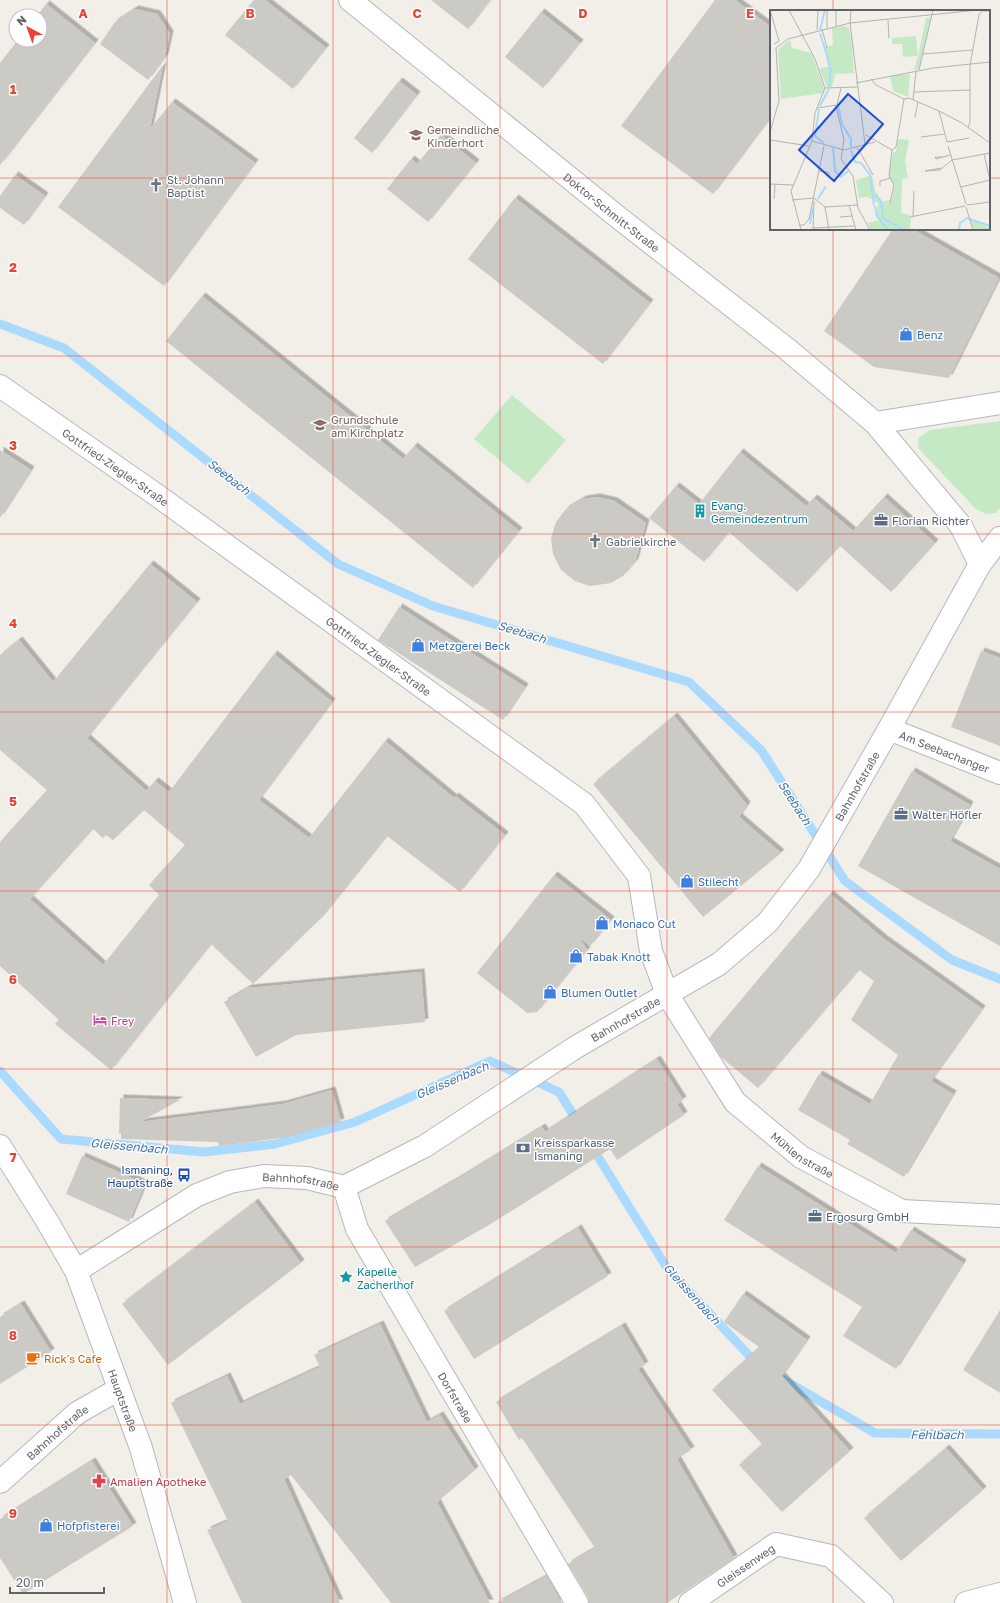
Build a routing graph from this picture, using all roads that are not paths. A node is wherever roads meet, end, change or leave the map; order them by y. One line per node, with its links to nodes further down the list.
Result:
1 (350, 0): 4 (street, Doktor-Schmitt-Straße)
2 (0, 386): 9 (street, Gottfried-Ziegler-Straße)
3 (1000, 403): 4 (street)
4 (875, 423): 6 (street, Doktor-Schmitt-Straße)
5 (1000, 538): 6 (street, Bahnhofstraße)
6 (980, 564): 7 (street, Bahnhofstraße)
7 (889, 729): 8 (street, Am Seebachanger); 9 (street, Bahnhofstraße)
8 (1000, 773)
9 (667, 994): 11 (street, Bahnhofstraße); 12 (street, Mühlenstraße)
10 (0, 1146): 13 (street, Hauptstraße)
11 (344, 1187): 13 (street, Bahnhofstraße); 18 (street, Dorfstraße)
12 (1000, 1216)
13 (76, 1271): 14 (street, Hauptstraße)
14 (119, 1389): 15 (street, Bahnhofstraße); 17 (street, Hauptstraße)
15 (0, 1482)
16 (1000, 1594): 21 (street)
17 (185, 1603)
18 (577, 1603)
19 (690, 1603): 20 (street, Gleissenweg)
20 (882, 1603)
21 (966, 1603)

